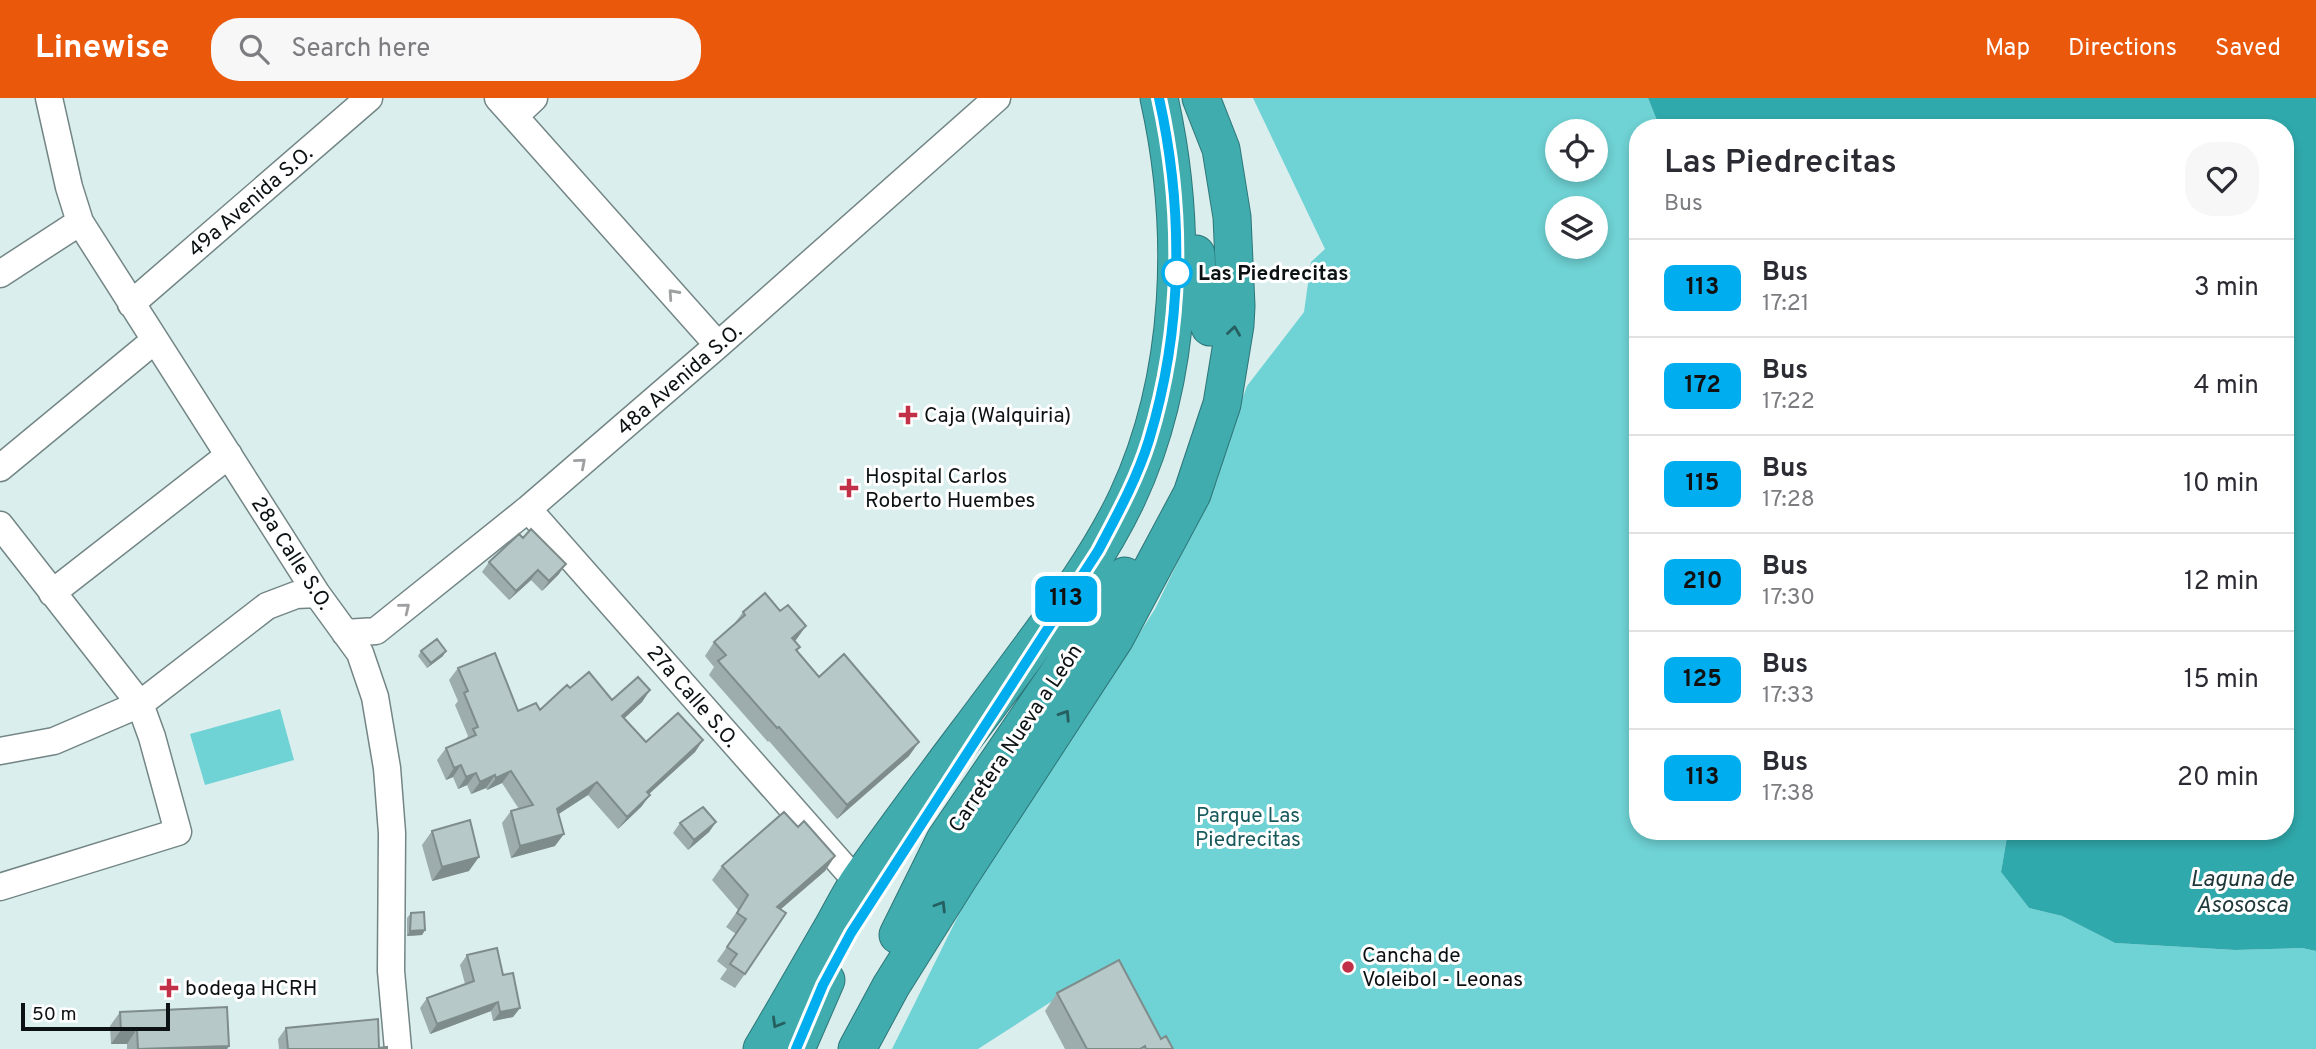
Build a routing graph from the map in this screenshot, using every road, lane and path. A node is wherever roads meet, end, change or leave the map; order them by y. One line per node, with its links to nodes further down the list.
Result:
1 (49, 98): 10 (street, 28a Calle S.O.)
2 (369, 98): 12 (street, 49a Avenida S.O.)
3 (534, 98): 9 (street)
4 (998, 98): 15 (street, 48a Avenida S.O.)
5 (1159, 98): 22 (highway, Carretera Nueva a León)
6 (1177, 98): 13 (highway)
7 (1194, 98): 13 (highway, Carretera Nueva a León)
8 (1201, 98): 32 (highway, one-way to 8)
9 (506, 107): 15 (street, one-way to 9)
10 (80, 222): 11 (street); 12 (street, 28a Calle S.O.)
11 (0, 275)
12 (131, 304): 14 (street, 28a Calle S.O.)
13 (1210, 327): 31 (highway, Carretera Nueva a León)
14 (155, 340): 16 (street, 28a Calle S.O.); 17 (street)
15 (718, 345): 18 (street, 48a Avenida S.O., one-way to 15)
16 (229, 455): 20 (street); 21 (street, 28a Calle S.O.)
17 (0, 468)
18 (528, 509): 23 (street, 48a Avenida S.O., one-way to 18); 26 (street, 27a Calle S.O.)
19 (0, 525): 20 (street)
20 (51, 593): 24 (street)
21 (317, 594): 23 (street, 28a Calle S.O.); 24 (street)
22 (1064, 603): 26 (highway, Carretera Nueva a León); 30 (highway)
23 (345, 633): 28 (street, 28a Calle S.O.)
24 (140, 704): 25 (street); 27 (street)
25 (0, 751)
26 (858, 883): 29 (highway, Carretera Nueva a León, one-way to 29)
27 (0, 887)
28 (398, 1049)
29 (762, 1049)
30 (796, 1049)
31 (842, 1049)
32 (858, 1049)

